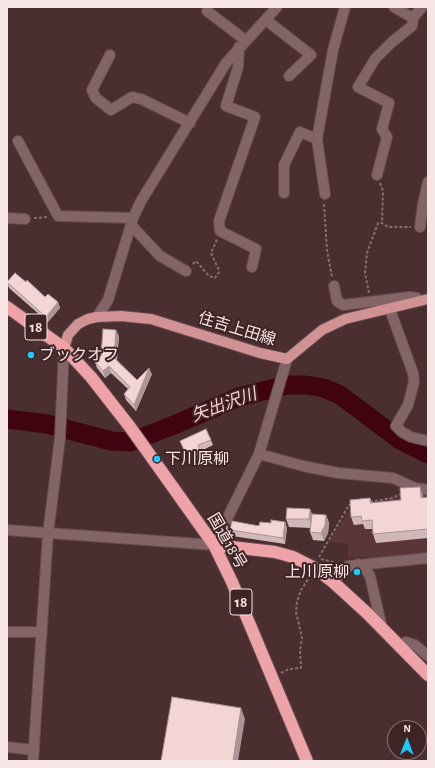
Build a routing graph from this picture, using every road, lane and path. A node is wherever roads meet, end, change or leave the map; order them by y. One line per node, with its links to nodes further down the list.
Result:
1 (277, 7): 7 (street)
2 (344, 7): 12 (street)
3 (394, 7): 6 (street)
4 (422, 7): 6 (street)
5 (207, 11): 8 (street)
6 (413, 18): 14 (street)
7 (266, 20): 8 (street); 10 (street)
8 (242, 44): 11 (street); 24 (street)
9 (110, 55): 11 (street)
10 (289, 76)
11 (190, 123): 21 (street)
12 (317, 139): 16 (street); 17 (street)
13 (18, 141): 18 (street)
14 (377, 175): 22 (path)
15 (428, 182): 23 (street)
16 (284, 192)
17 (325, 194): 27 (path)
18 (58, 216): 20 (path); 21 (street)
19 (7, 218): 20 (street)
20 (25, 219)
21 (132, 221): 26 (street); 34 (street)
22 (382, 223): 23 (path); 29 (path)
23 (420, 227)
24 (220, 231): 25 (street); 26 (path)
25 (252, 267)
26 (186, 271)
27 (334, 286): 30 (street)
28 (423, 300): 29 (street); 32 (main road, 住吉上田線)
29 (370, 301): 30 (street)
30 (355, 304): 33 (street)
31 (7, 307): 35 (highway, 18)
32 (389, 308): 33 (main road, 住吉上田線); 37 (street)
33 (378, 310): 36 (main road, 住吉上田線)
34 (97, 317): 35 (main road, 住吉上田線); 36 (main road, 住吉上田線)
35 (64, 348): 44 (street); 45 (highway, 国道18号 / 18)
36 (287, 359): 38 (street)
37 (428, 441)
38 (259, 454): 39 (street); 45 (street)
39 (415, 488): 40 (street); 41 (path)
40 (428, 490)
41 (367, 503)
42 (355, 505): 47 (path)
43 (7, 530): 44 (street)
44 (48, 534): 45 (street); 52 (street)
45 (214, 546): 47 (highway); 56 (highway, 国道18号 / 18)
46 (428, 558): 48 (street)
47 (316, 563): 49 (highway); 56 (path)
48 (358, 564): 49 (street); 50 (street)
49 (333, 582): 50 (highway)
50 (382, 628): 53 (highway)
51 (7, 632): 52 (street)
52 (42, 632): 58 (street)
53 (400, 646): 54 (street); 55 (highway)
54 (428, 656)
55 (428, 675)
56 (273, 678): 60 (highway, 国道18号 / 18)
57 (7, 747): 58 (street)
58 (34, 750): 59 (street)
59 (33, 761)
60 (307, 761)

